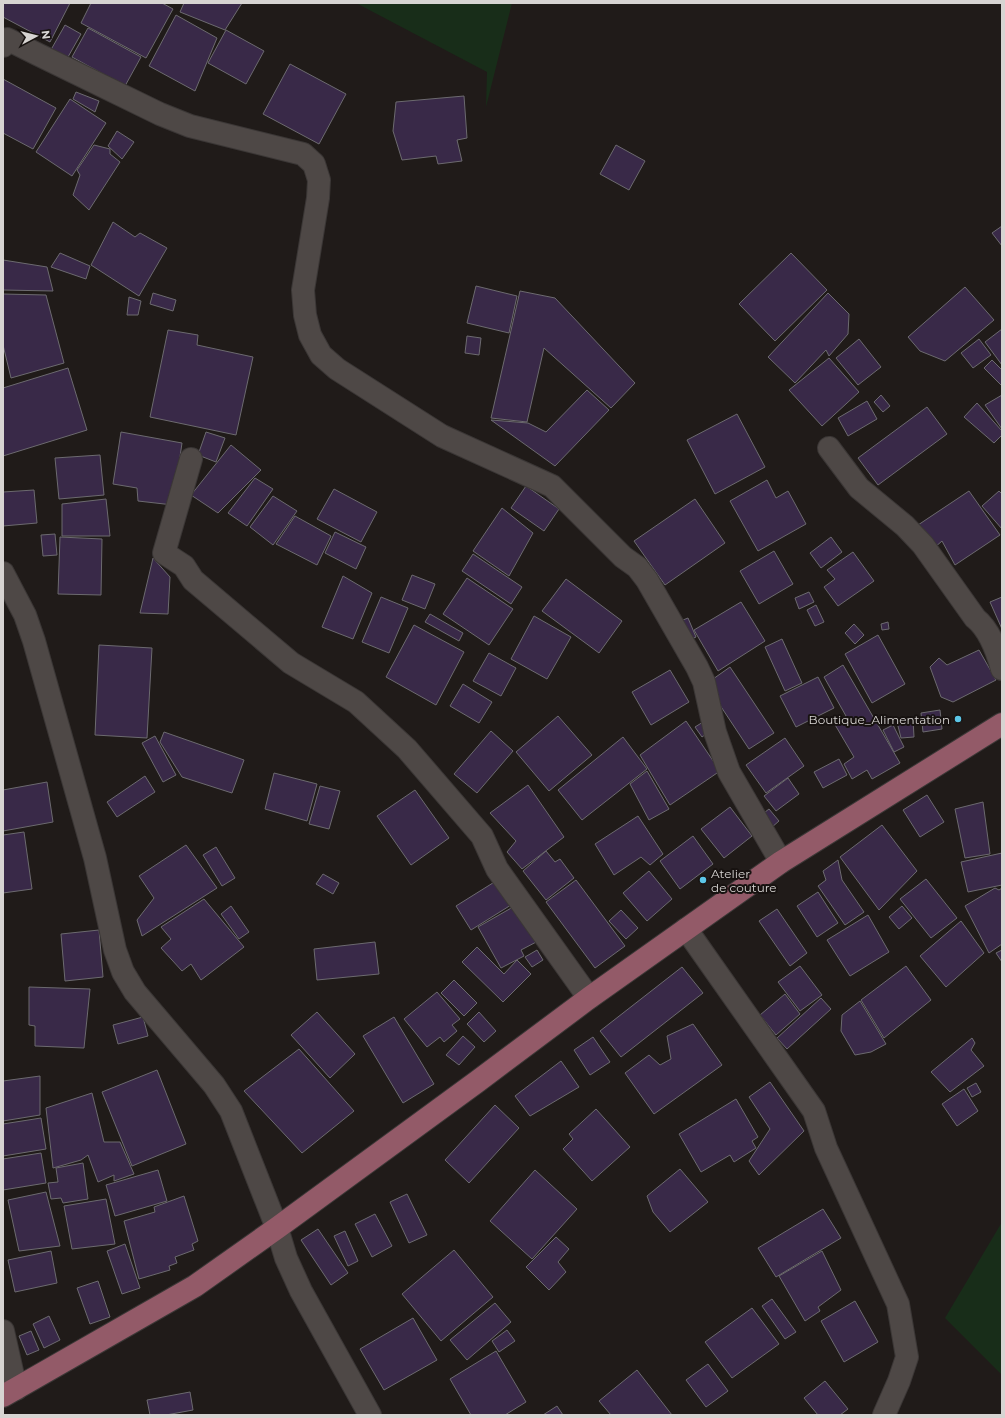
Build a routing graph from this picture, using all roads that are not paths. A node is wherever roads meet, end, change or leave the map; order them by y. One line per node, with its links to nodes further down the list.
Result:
1 (4, 40): 7 (street)
2 (830, 448): 5 (street)
3 (191, 459): 9 (street)
4 (3, 574): 10 (street)
5 (1002, 669)
6 (1002, 724): 7 (main road)
7 (781, 862): 8 (main road)
8 (686, 929): 9 (main road); 14 (street)
9 (588, 998): 10 (main road)
10 (277, 1228): 12 (main road); 13 (street)
11 (3, 1331): 12 (street)
12 (9, 1393)
13 (370, 1415)
14 (884, 1415)

